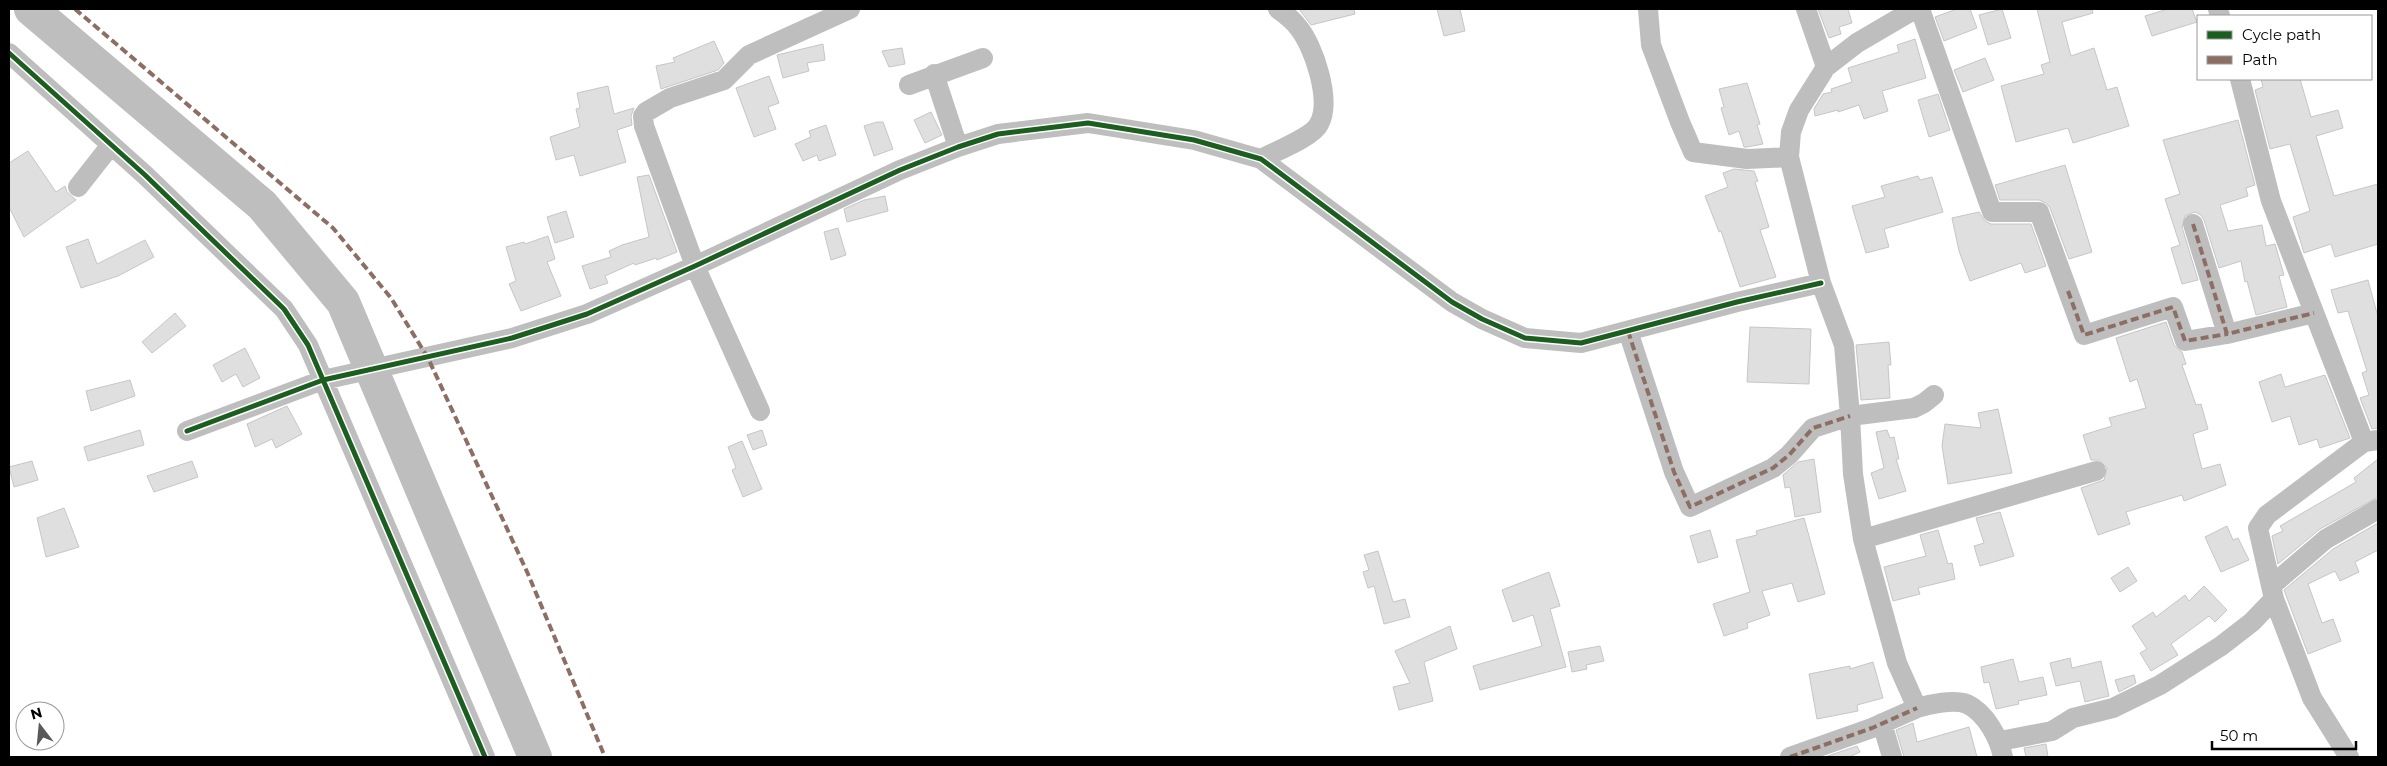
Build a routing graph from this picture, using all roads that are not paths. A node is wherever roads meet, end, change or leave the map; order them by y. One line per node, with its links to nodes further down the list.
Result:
1 (850, 9): 19 (street)
2 (1278, 9): 16 (street)
3 (1648, 9): 15 (street)
4 (1806, 9): 9 (street)
5 (1915, 9): 9 (street)
6 (1920, 9): 23 (street)
7 (9, 53): 13 (street)
8 (983, 58): 10 (street)
9 (1826, 67): 15 (street)
10 (934, 74): 12 (street); 14 (street)
11 (2240, 80): 21 (street)
12 (909, 85)
13 (111, 145): 17 (street); 24 (street)
14 (958, 147): 16 (street); 19 (street)
15 (1788, 157): 20 (street)
16 (1261, 159): 22 (street)
17 (78, 187)
18 (2193, 224): 23 (street)
19 (695, 266): 24 (street); 26 (street)
20 (1821, 283): 22 (street); 27 (street)
21 (2314, 313): 23 (street); 29 (street)
22 (1628, 331): 27 (street)
23 (2228, 334)
24 (326, 379): 28 (street); 37 (street)
25 (1934, 394): 27 (street)
26 (760, 411)
27 (1850, 416): 32 (street)
28 (187, 432)
29 (2371, 441): 33 (street)
30 (2096, 471): 32 (street)
31 (2378, 508): 33 (street)
32 (1863, 539): 34 (street)
33 (2273, 592): 36 (street); 40 (street)
34 (1917, 708): 35 (street); 36 (street)
35 (1882, 723): 38 (street); 39 (street)
36 (2002, 749)
37 (485, 757)
38 (1790, 757)
39 (1892, 757)
40 (2349, 757)

